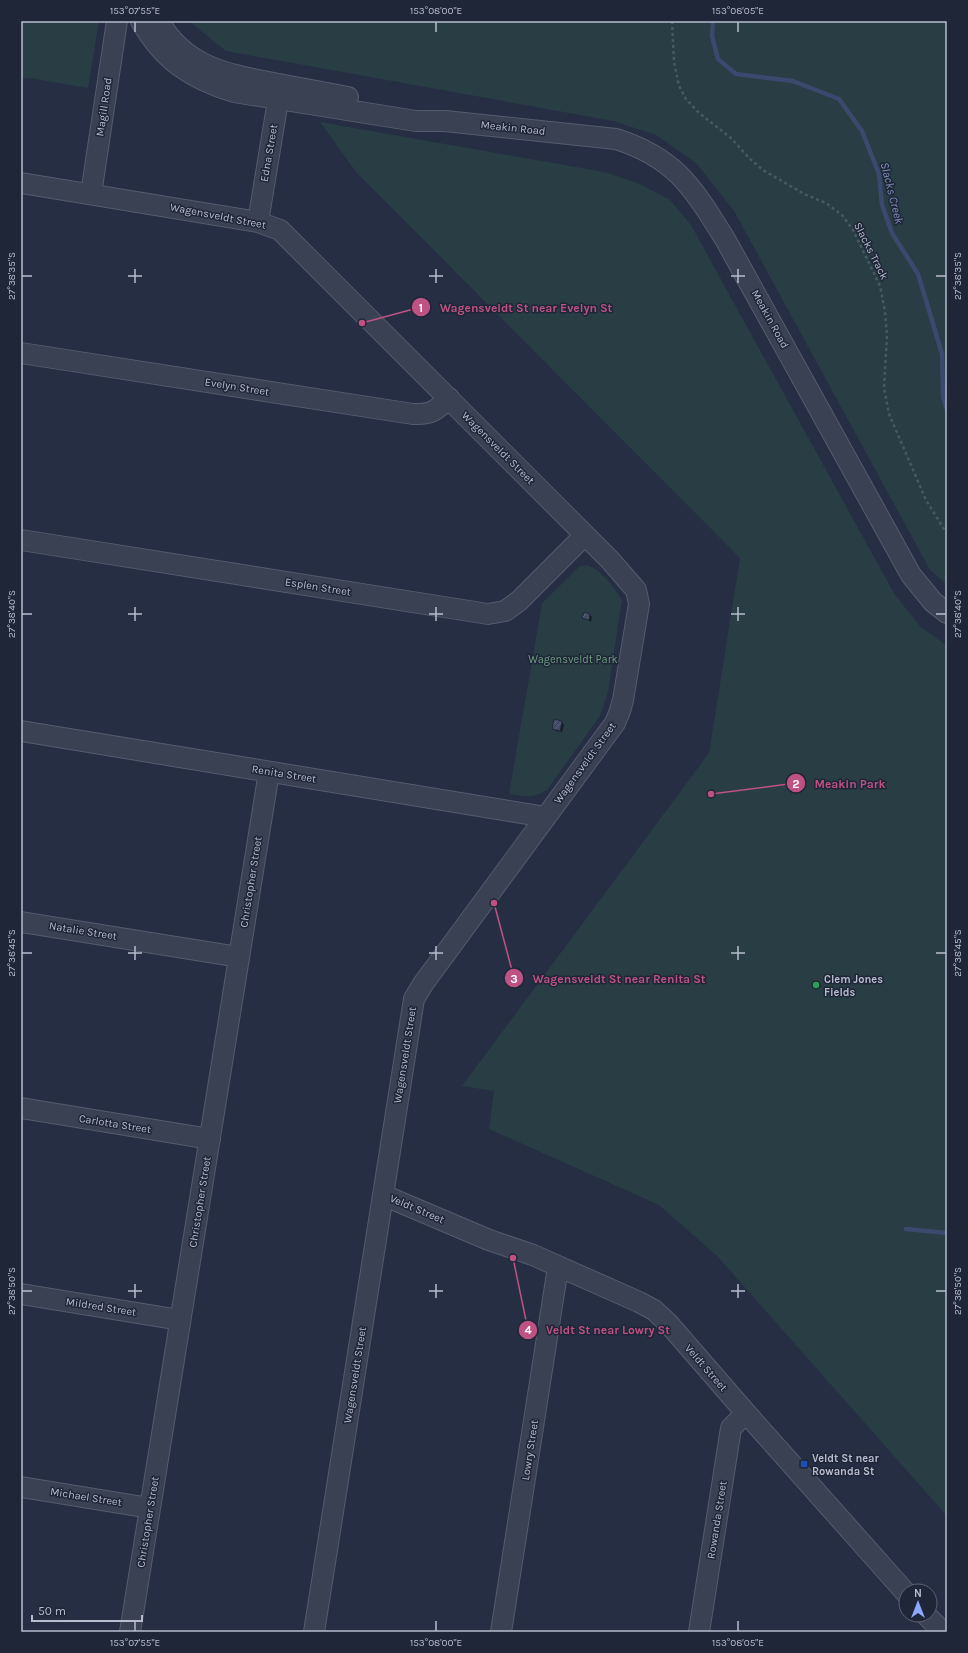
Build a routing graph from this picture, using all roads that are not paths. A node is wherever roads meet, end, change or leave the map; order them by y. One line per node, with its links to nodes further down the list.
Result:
1 (117, 21): 6 (street, Magill Road)
2 (141, 21): 4 (street, Meakin Road)
3 (159, 21): 4 (street, Meakin Road)
4 (279, 92): 7 (street, Edna Street); 12 (street, Meakin Road)
5 (21, 183): 6 (street, Wagensveldt Street)
6 (91, 194): 7 (street, Wagensveldt Street)
7 (258, 222): 9 (street, Wagensveldt Street)
8 (21, 353): 9 (street, Evelyn Street)
9 (448, 398): 10 (street, Wagensveldt Street)
10 (585, 535): 11 (street, Esplen Street); 15 (street, Wagensveldt Street)
11 (21, 540)
12 (947, 613)
13 (21, 731): 14 (street, Renita Street)
14 (269, 772): 15 (street, Renita Street); 17 (street, Christopher Street)
15 (546, 817): 20 (street, Wagensveldt Street)
16 (21, 922): 17 (street, Natalie Street)
17 (239, 957): 19 (street, Christopher Street)
18 (21, 1108): 19 (street, Carlotta Street)
19 (210, 1139): 23 (street, Christopher Street)
20 (383, 1195): 21 (street, Veldt Street); 30 (street, Wagensveldt Street)
21 (558, 1267): 24 (street, Veldt Street); 31 (street, Lowry Street)
22 (21, 1294): 23 (street, Mildred Street)
23 (180, 1320): 26 (street, Christopher Street)
24 (746, 1413): 27 (street, Veldt Street); 32 (street, Rowanda Street)
25 (21, 1487): 26 (street, Michael Street)
26 (150, 1508): 29 (street, Christopher Street)
27 (898, 1584)
28 (934, 1623): 33 (street)
29 (130, 1632)
30 (314, 1632)
31 (501, 1632)
32 (699, 1632)
33 (943, 1632)

